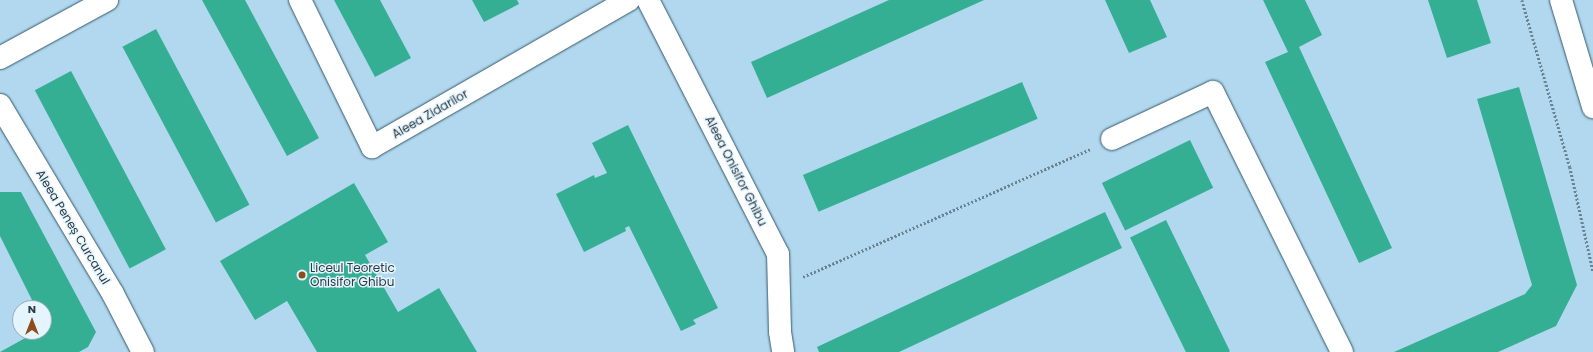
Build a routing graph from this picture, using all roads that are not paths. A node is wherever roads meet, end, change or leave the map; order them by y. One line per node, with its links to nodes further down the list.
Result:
1 (107, 0): 6 (street)
2 (300, 0): 3 (street, Aleea Zidarilor)
3 (630, 0)
4 (648, 0): 11 (street, Aleea Onisifor Ghibu)
5 (1561, 0): 8 (street)
6 (0, 58)
7 (0, 105): 10 (street, Aleea Peneș Curcanul)
8 (1593, 106)
9 (1112, 139): 12 (street)
10 (143, 352)
11 (783, 352)
12 (1342, 352)

